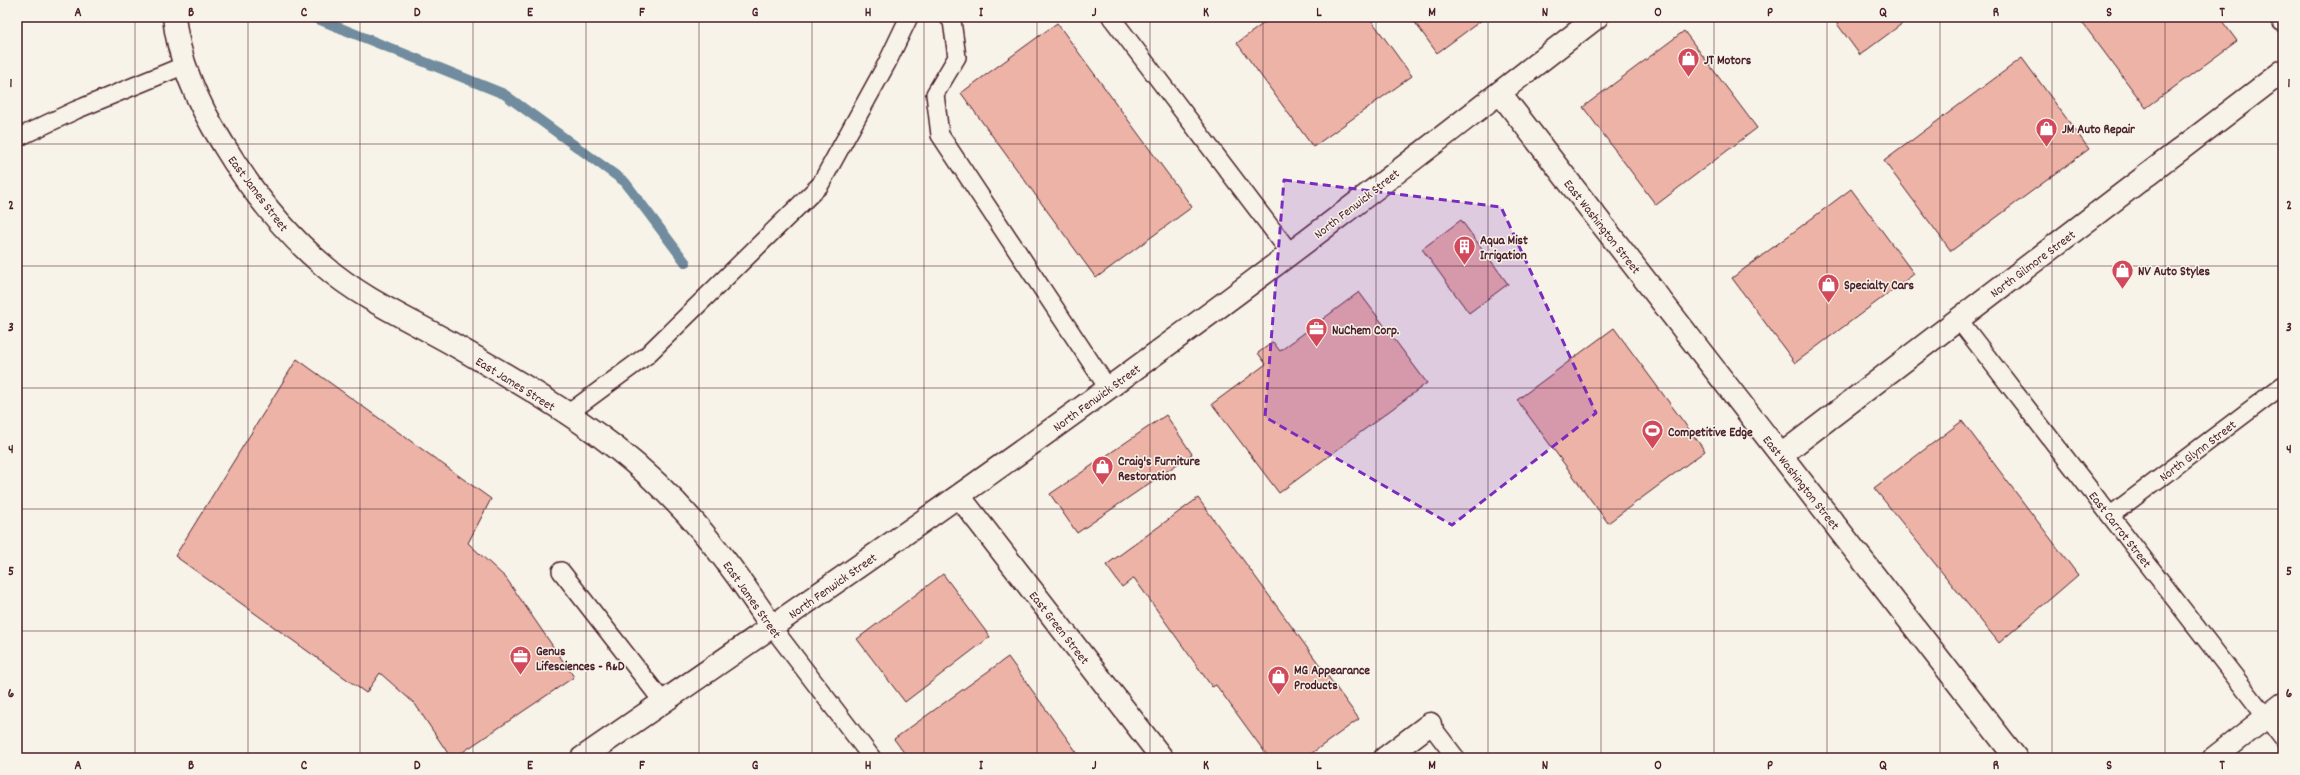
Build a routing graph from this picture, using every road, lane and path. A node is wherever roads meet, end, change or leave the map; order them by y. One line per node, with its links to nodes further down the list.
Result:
1 (174, 17): 8 (street, East James Street)
2 (909, 17): 16 (lane)
3 (948, 17): 15 (lane)
4 (1111, 17): 12 (lane)
5 (1597, 17): 10 (street, North Fenwick Street)
6 (2281, 17): 7 (street)
7 (2283, 20)
8 (185, 65): 11 (lane); 16 (street, East James Street)
9 (2283, 71): 13 (street, North Gilmore Street)
10 (1500, 93): 12 (street, North Fenwick Street); 17 (street, East Washington Street)
11 (17, 138)
12 (1291, 254): 15 (street, North Fenwick Street)
13 (1958, 319): 17 (street, North Gilmore Street); 19 (lane, East Carrot Street)
14 (2283, 385): 19 (lane, North Glynn Street)
15 (1108, 388): 18 (street, North Fenwick Street)
16 (566, 415): 21 (street, East James Street)
17 (1780, 455): 32 (street, East Washington Street)
18 (959, 496): 21 (street, North Fenwick Street); 29 (street, East Green Street)
19 (2111, 515): 24 (lane, East Carrot Street)
20 (560, 571): 22 (lane)
21 (772, 627): 22 (street, North Fenwick Street); 28 (lane, East James Street)
22 (664, 702): 27 (street, North Fenwick Street)
23 (2283, 704): 24 (street)
24 (2266, 717): 26 (lane, East Carrot Street); 33 (street)
25 (1430, 724): 30 (street); 31 (lane)
26 (2283, 739)
27 (582, 758)
28 (872, 758)
29 (1162, 758)
30 (1385, 758)
31 (1456, 758)
32 (2016, 758)
33 (2214, 758)

